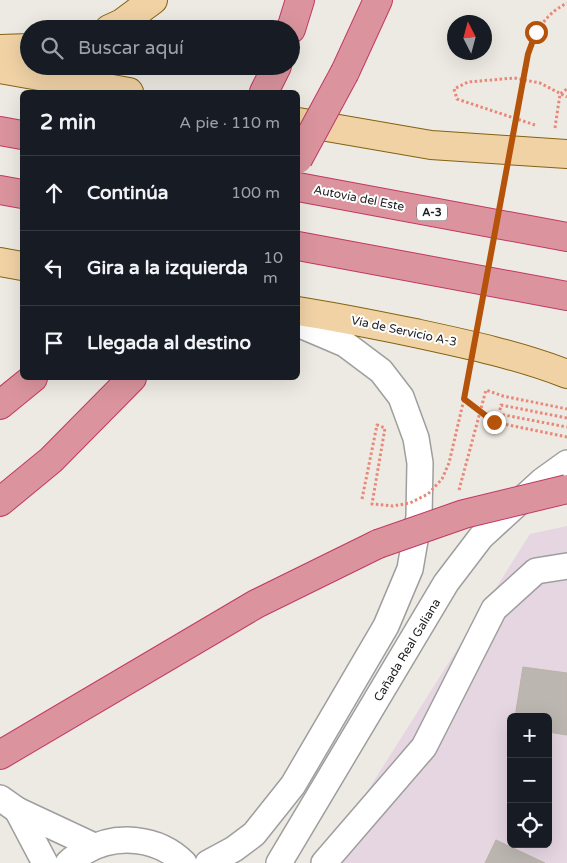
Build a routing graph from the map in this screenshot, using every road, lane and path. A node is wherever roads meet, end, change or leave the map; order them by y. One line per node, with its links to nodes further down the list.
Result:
1 (153, 0): 5 (main road)
2 (300, 0): 6 (highway)
3 (378, 0): 24 (highway, bridge)
4 (567, 3): 38 (path, bridge)
5 (126, 20)
6 (294, 20)
7 (20, 48): 8 (main road)
8 (0, 49)
9 (0, 69): 10 (main road)
10 (20, 73)
11 (34, 75): 14 (main road)
12 (272, 75): 15 (highway)
13 (567, 89): 16 (path)
14 (118, 90)
15 (265, 90)
16 (560, 94): 17 (path); 19 (path); 20 (path)
17 (567, 96)
18 (300, 122): 23 (main road)
19 (537, 125)
20 (546, 128)
21 (0, 131): 22 (highway)
22 (20, 135)
23 (567, 154)
24 (300, 155)
25 (300, 187): 28 (highway, Autovía del Este / A-3)
26 (0, 190): 27 (highway)
27 (20, 194)
28 (567, 237)
29 (300, 246): 32 (highway)
30 (0, 262): 31 (main road)
31 (20, 266)
32 (567, 296)
33 (300, 311): 35 (main road, Vía de Servicio A-3)
34 (300, 325): 56 (street)
35 (567, 374)
36 (31, 380): 39 (highway)
37 (130, 380): 48 (highway)
38 (464, 399): 43 (path, bridge); 47 (path, bridge)
39 (0, 405)
40 (567, 409): 46 (path)
41 (567, 418): 42 (path)
42 (567, 427)
43 (567, 437)
44 (567, 464): 57 (street, Cañada Real Galiana)
45 (567, 489): 50 (highway, bridge)
46 (458, 494)
47 (362, 499)
48 (0, 502)
49 (567, 566): 58 (street)
50 (0, 755)
51 (8, 804): 52 (street); 53 (street)
52 (94, 846): 54 (street); 55 (street)
53 (45, 863)
54 (68, 863)
55 (184, 863)
56 (208, 863)
57 (278, 863)
58 (324, 863)

